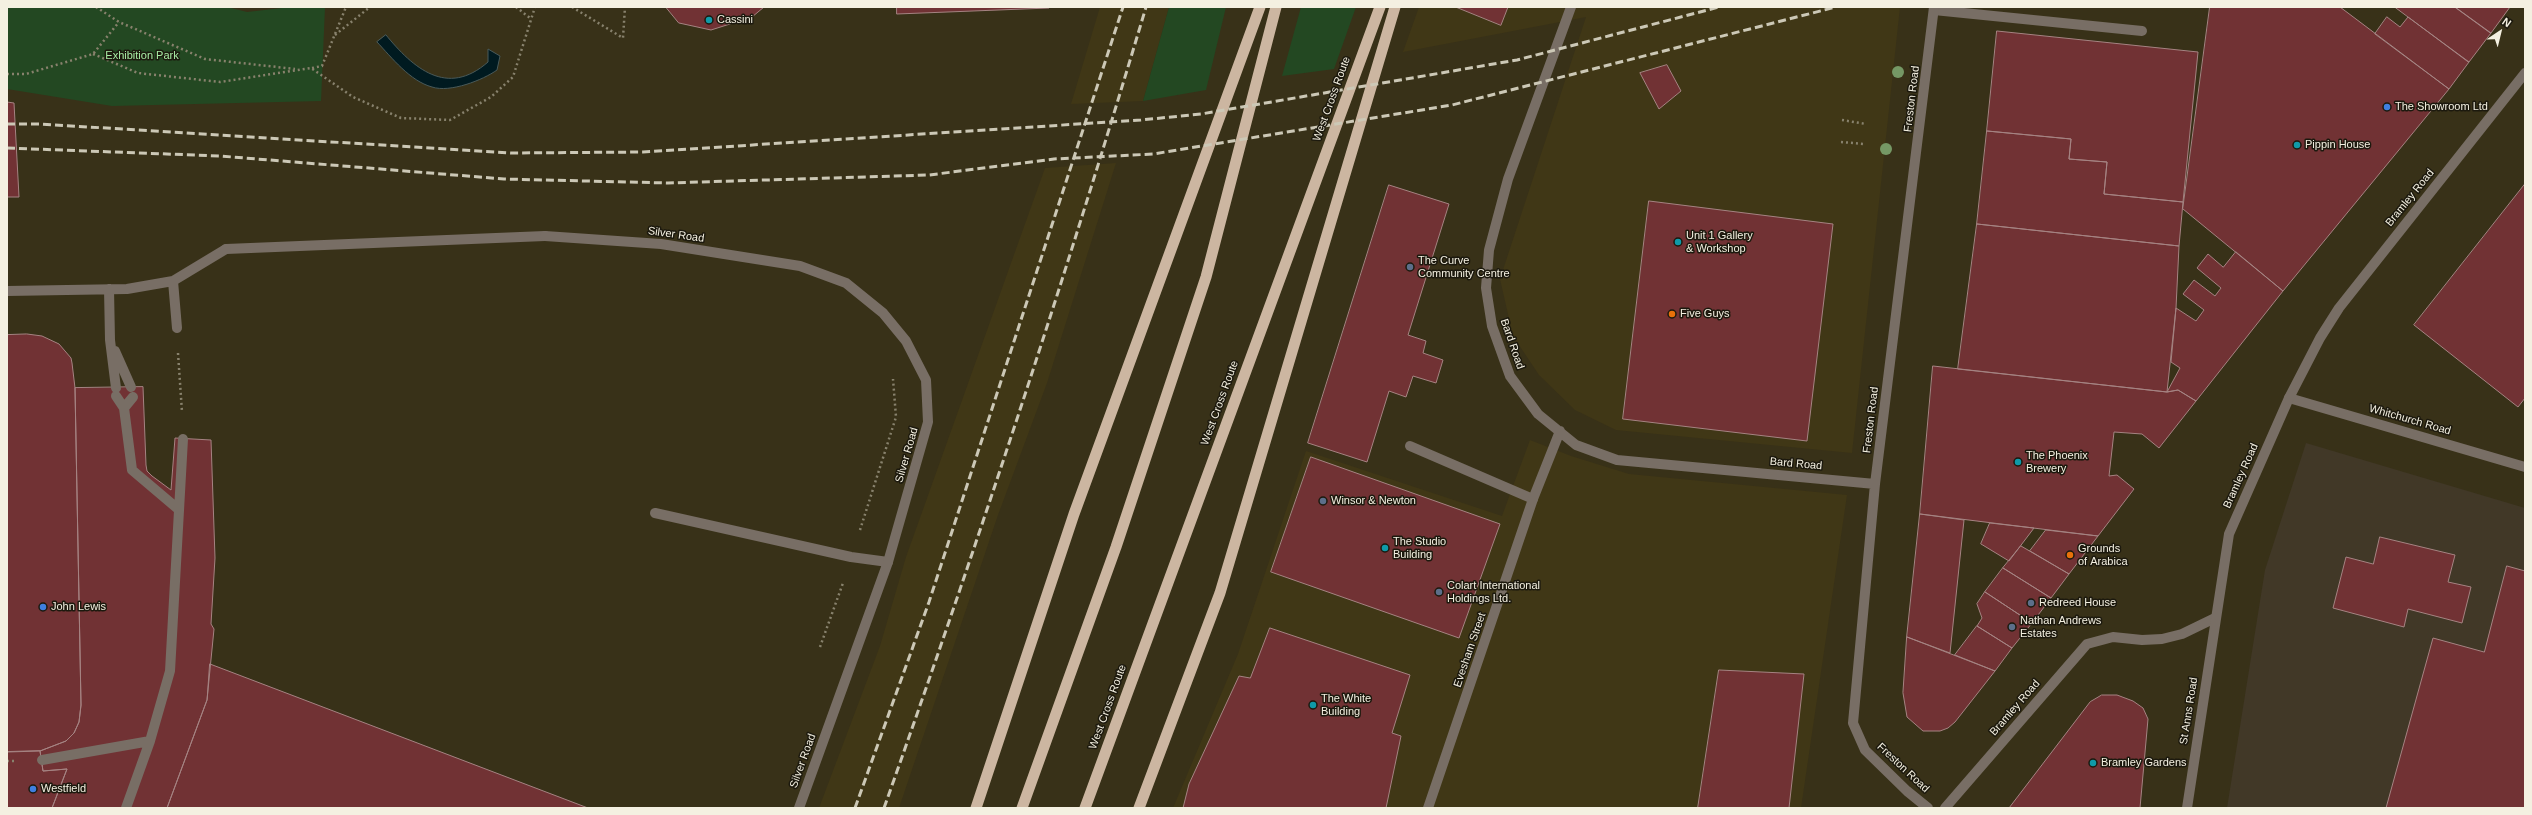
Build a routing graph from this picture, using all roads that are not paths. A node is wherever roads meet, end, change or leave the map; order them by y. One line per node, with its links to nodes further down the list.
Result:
1 (1260, 7): 30 (highway)
2 (1276, 7): 31 (highway)
3 (1380, 7): 32 (highway, West Cross Route)
4 (1395, 7): 33 (highway)
5 (1572, 7): 16 (street, Bard Road)
6 (1934, 9): 7 (street); 20 (street, Freston Road)
7 (2142, 31)
8 (2525, 73): 14 (street, Bramley Road)
9 (173, 281): 10 (street); 12 (street); 24 (street, Silver Road)
10 (109, 290): 11 (street); 13 (street)
11 (7, 291)
12 (177, 328)
13 (110, 340): 15 (street); 15 (street)
14 (2289, 398): 19 (street, Whitchurch Road); 25 (street, Bramley Road)
15 (124, 408): 22 (street)
16 (1560, 431): 20 (street, Bard Road); 21 (street, Evesham Street)
17 (184, 439): 22 (street)
18 (1410, 446): 21 (street)
19 (2525, 466)
20 (1875, 484): 35 (street, Freston Road)
21 (1533, 499): 34 (street, Evesham Street)
22 (178, 509): 26 (street)
23 (655, 512): 24 (street)
24 (888, 562): 29 (street, Silver Road)
25 (2215, 618): 36 (street, Bramley Road); 37 (street, St Anns Road)
26 (150, 741): 27 (street); 28 (street)
27 (42, 760)
28 (126, 808)
29 (799, 808)
30 (976, 808)
31 (1022, 808)
32 (1085, 808)
33 (1139, 808)
34 (1428, 808)
35 (1928, 808)
36 (1945, 808)
37 (2187, 808)

